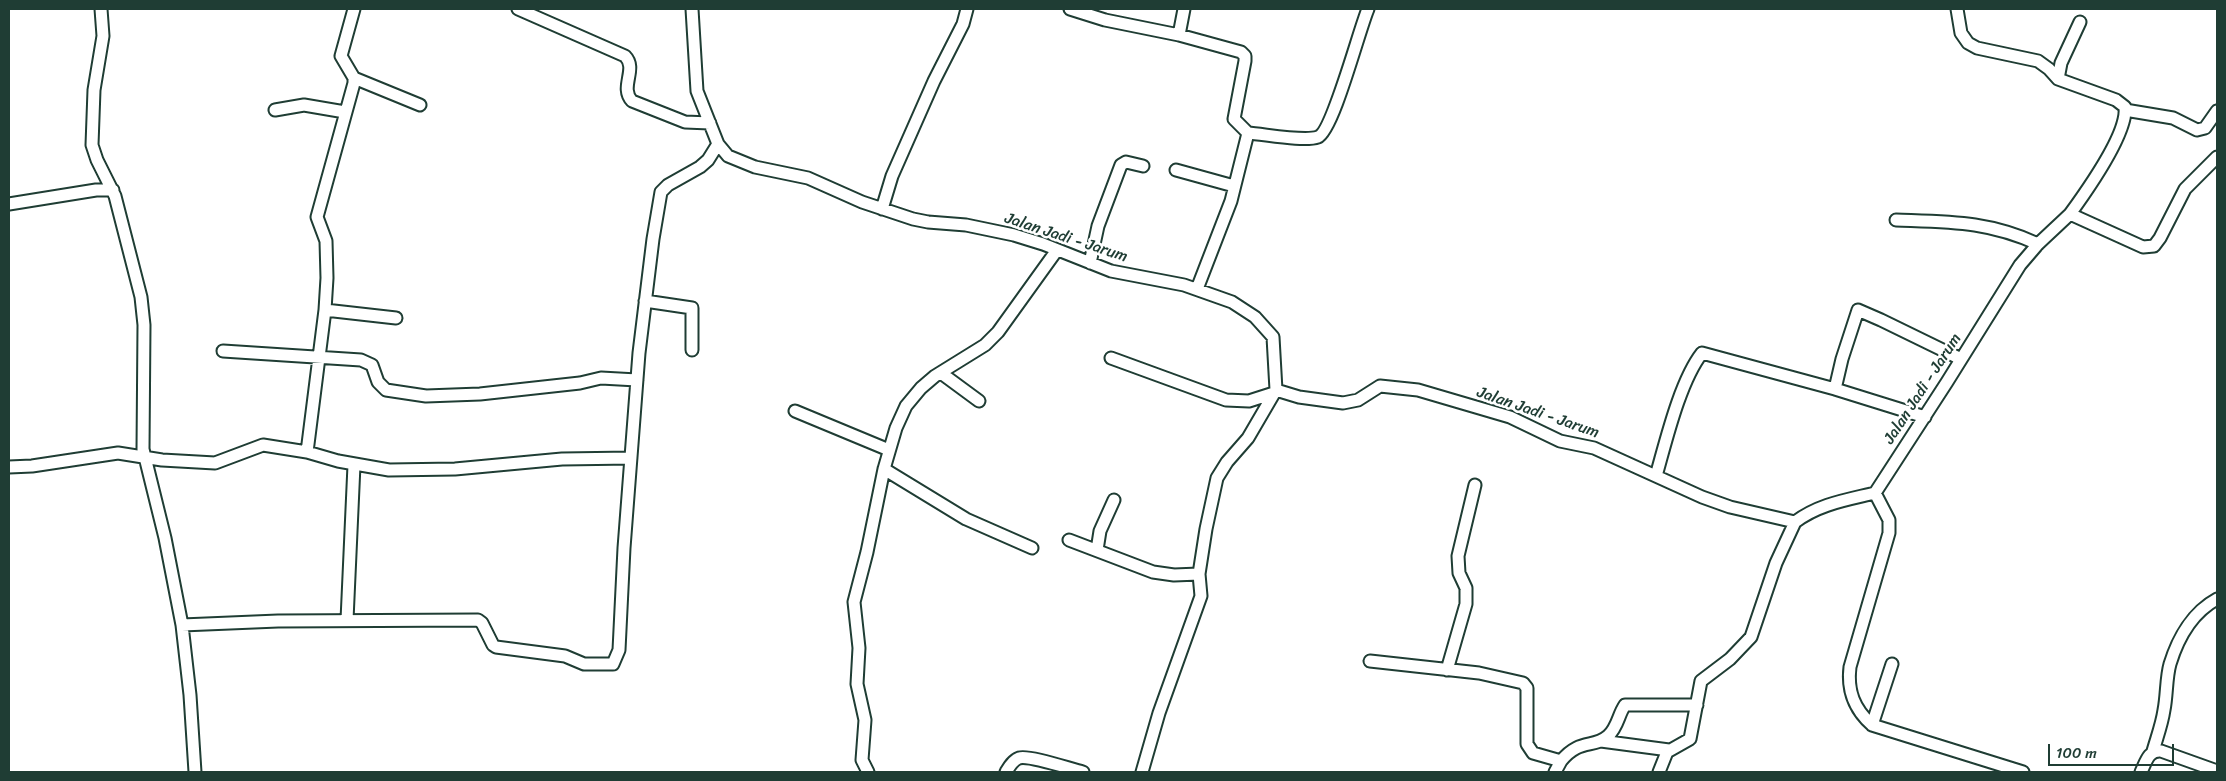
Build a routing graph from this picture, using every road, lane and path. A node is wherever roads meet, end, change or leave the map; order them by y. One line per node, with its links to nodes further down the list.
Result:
1 (101, 9): 26 (street)
2 (518, 9): 19 (street)
3 (692, 9): 19 (street, Jalan Jadi - Jarum)
4 (968, 9): 28 (street)
5 (1070, 9): 11 (street)
6 (1184, 9): 11 (street)
7 (1368, 9): 20 (street)
8 (1957, 9): 13 (street)
9 (350, 10): 12 (street)
10 (2080, 22): 13 (street)
11 (1179, 35): 20 (street)
12 (354, 78): 14 (street); 18 (street)
13 (2058, 79): 16 (street)
14 (420, 105)
15 (275, 110): 18 (street)
16 (2125, 110): 17 (street); 29 (street, Jalan Jadi - Jarum)
17 (2217, 111)
18 (345, 112): 36 (street)
19 (710, 123): 21 (street, Jalan Jadi - Jarum)
20 (1248, 133): 25 (street)
21 (718, 144): 28 (street, Jalan Jadi - Jarum); 35 (street)
22 (2217, 157): 29 (street)
23 (1143, 166): 33 (street)
24 (1176, 170): 25 (street)
25 (1234, 186): 34 (street)
26 (112, 190): 27 (street); 52 (street)
27 (9, 204)
28 (882, 209): 32 (street, Jalan Jadi - Jarum)
29 (2070, 214): 31 (street, Jalan Jadi - Jarum)
30 (1896, 220): 31 (street)
31 (2038, 244): 42 (street, Jalan Jadi - Jarum)
32 (1057, 250): 33 (street, Jalan Jadi - Jarum); 43 (street)
33 (1090, 263): 34 (street, Jalan Jadi - Jarum)
34 (1197, 289): 46 (street, Jalan Jadi - Jarum)
35 (645, 301): 38 (street); 44 (street)
36 (325, 310): 37 (street); 40 (street)
37 (396, 318)
38 (692, 350)
39 (223, 351): 40 (street)
40 (319, 356): 44 (street); 51 (street)
41 (1111, 358): 46 (street)
42 (1961, 359): 45 (street); 49 (street, Jalan Jadi - Jarum)
43 (941, 373): 47 (street); 50 (street)
44 (637, 380): 53 (street)
45 (1835, 389): 49 (street); 57 (street)
46 (1275, 392): 57 (street, Jalan Jadi - Jarum); 65 (street)
47 (979, 401)
48 (795, 411): 50 (street)
49 (1925, 417): 59 (street, Jalan Jadi - Jarum)
50 (889, 450): 56 (street)
51 (307, 452): 52 (street); 54 (street)
52 (144, 456): 55 (street); 68 (street)
53 (631, 458): 54 (street); 67 (street)
54 (354, 465): 67 (street)
55 (9, 467)
56 (884, 469): 63 (street); 80 (street)
57 (1656, 476): 61 (street, Jalan Jadi - Jarum)
58 (1475, 485): 71 (street)
59 (1875, 493): 61 (street); 73 (street)
60 (1114, 500): 64 (street)
61 (1795, 522): 72 (street)
62 (1070, 540): 64 (street)
63 (1032, 548)
64 (1097, 550): 65 (street)
65 (1199, 574): 83 (street)
66 (2217, 599): 76 (street)
67 (346, 620): 68 (street)
68 (182, 625): 79 (street)
69 (1370, 661): 71 (street)
70 (1892, 664): 73 (street)
71 (1447, 670): 77 (street)
72 (1697, 705): 74 (street); 75 (street)
73 (1872, 725): 86 (street)
74 (1601, 741): 75 (street); 77 (street)
75 (1670, 750): 85 (street)
76 (2153, 751): 78 (street); 87 (street)
77 (1560, 761): 84 (street)
78 (2217, 771)
79 (195, 772)
80 (868, 772)
81 (1006, 772): 82 (street)
82 (1083, 772)
83 (1142, 772)
84 (1555, 772)
85 (1659, 772)
86 (2023, 772)
87 (2141, 772)

